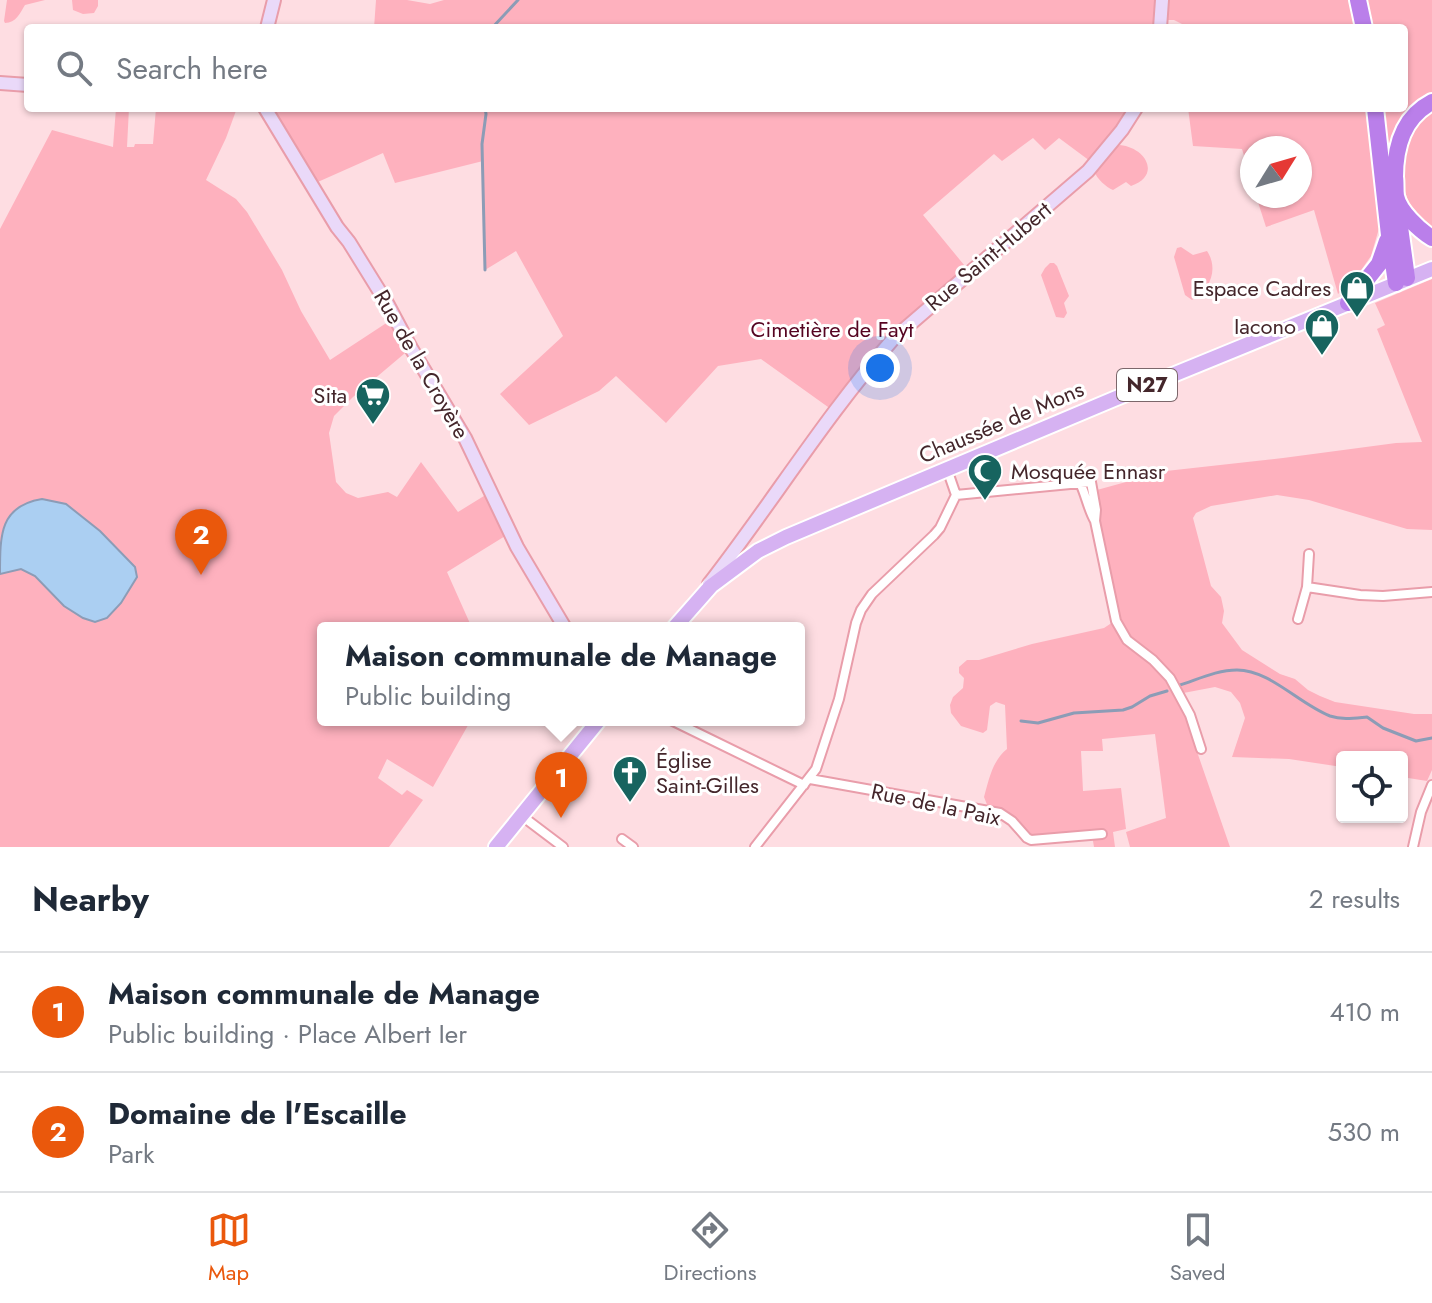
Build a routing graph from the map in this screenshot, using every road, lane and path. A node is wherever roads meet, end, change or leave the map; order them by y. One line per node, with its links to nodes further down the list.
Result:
1 (274, 0): 4 (street)
2 (1162, 0): 5 (street)
3 (1358, 0): 6 (highway)
4 (268, 24)
5 (1160, 24)
6 (1363, 24)
7 (0, 83): 8 (street)
8 (24, 85)
9 (1432, 102): 13 (highway)
10 (267, 112): 28 (street, Rue de la Croyère)
11 (1133, 112): 21 (street, Rue Saint-Hubert)
12 (1375, 112): 14 (highway)
13 (1396, 198): 15 (highway); 17 (highway)
14 (1389, 235): 17 (highway); 18 (highway)
15 (1432, 238)
16 (1432, 269): 17 (main road, N27)
17 (1402, 281): 18 (main road, N27)
18 (1348, 303): 19 (main road, Chaussée de Mons / N27)
19 (947, 469): 20 (street); 22 (main road, Chaussée de Mons / N27)
20 (956, 495): 32 (street); 33 (street)
21 (752, 531): 22 (street); 24 (street, Rue Saint-Hubert)
22 (786, 537): 24 (main road, N27)
23 (1309, 554): 25 (street)
24 (740, 560): 29 (main road, N27)
25 (1307, 587): 26 (street); 27 (street)
26 (1432, 592)
27 (1298, 619)
28 (561, 622)
29 (679, 622)
30 (594, 726): 35 (main road)
31 (684, 726): 33 (street, Rue de la Paix)
32 (1201, 749)
33 (807, 782): 36 (street, Rue de la Paix); 41 (street)
34 (1432, 785): 42 (street)
35 (522, 816): 38 (main road); 39 (street)
36 (1102, 834)
37 (622, 839): 40 (street)
38 (496, 847)
39 (563, 847)
40 (633, 847)
41 (755, 847)
42 (1413, 847)

